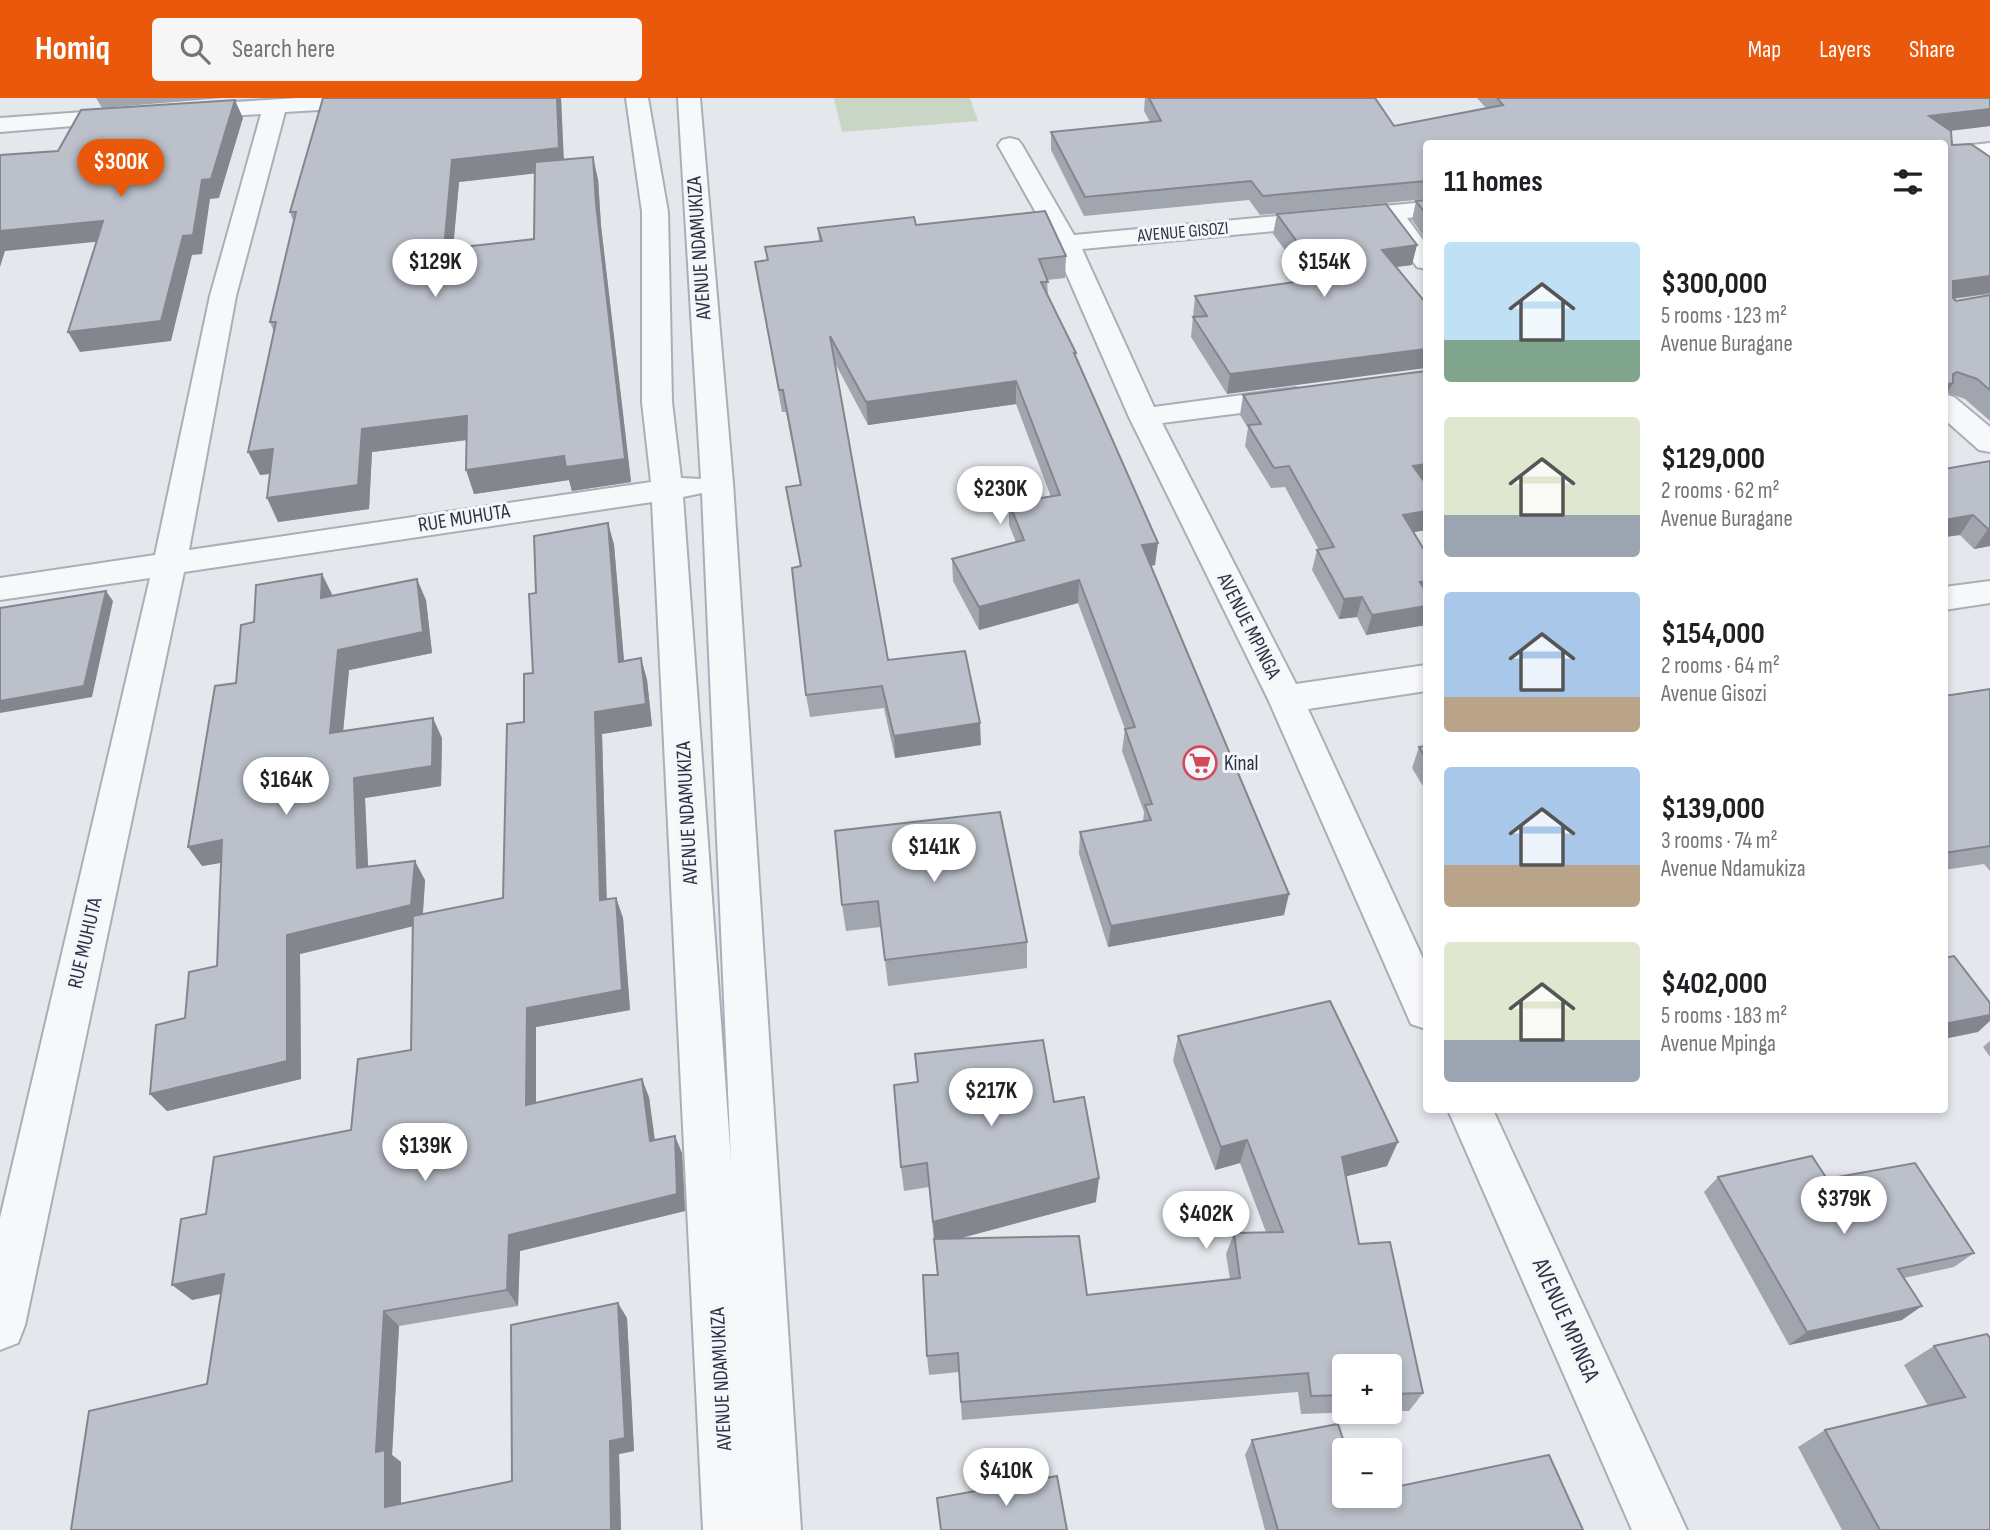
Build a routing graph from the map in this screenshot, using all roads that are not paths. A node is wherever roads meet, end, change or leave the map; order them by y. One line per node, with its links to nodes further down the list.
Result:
1 (404, 98): 4 (street)
2 (637, 98): 18 (street, AVENUE NDAMUKIZA)
3 (689, 98): 17 (street, AVENUE NDAMUKIZA)
4 (275, 106): 5 (street); 19 (street, RUE MUHUTA)
5 (0, 125)
6 (1010, 145): 11 (street, AVENUE MPINGA)
7 (1988, 152): 8 (street)
8 (1948, 155)
9 (1423, 209): 10 (street, AVENUE GISOZI)
10 (1391, 213): 11 (street, AVENUE GISOZI); 12 (street)
11 (1066, 243): 15 (street, AVENUE MPINGA)
12 (1423, 257)
13 (1319, 394): 15 (street)
14 (1948, 406): 16 (street)
15 (1144, 417): 24 (street, AVENUE MPINGA)
16 (1990, 443)
17 (717, 483): 18 (street, RUE MUHUTA); 29 (street, AVENUE NDAMUKIZA)
18 (667, 488): 19 (street, RUE MUHUTA); 28 (street, AVENUE NDAMUKIZA)
19 (170, 562): 20 (street, RUE MUHUTA); 27 (street, RUE MUHUTA)
20 (0, 589)
21 (1990, 592): 22 (street)
22 (1948, 597)
23 (1423, 678): 24 (street)
24 (1286, 699): 25 (street, AVENUE MPINGA)
25 (1423, 1004)
26 (1472, 1113): 30 (street, AVENUE MPINGA)
27 (0, 1325)
28 (730, 1530)
29 (774, 1530)
30 (1661, 1530)

